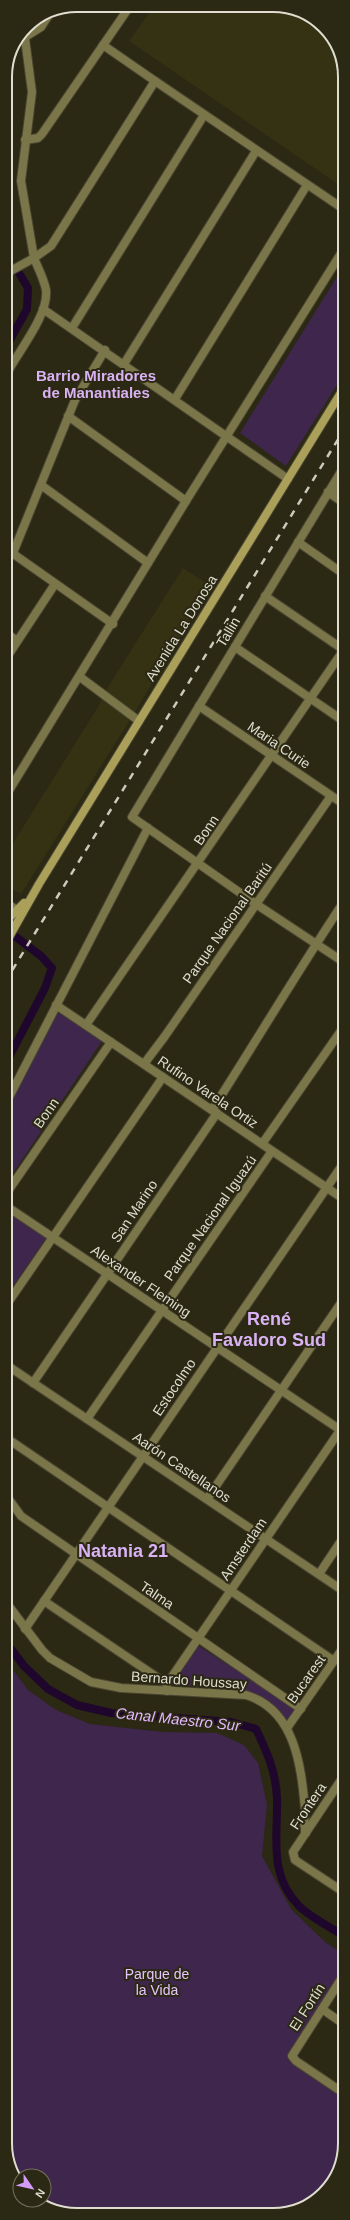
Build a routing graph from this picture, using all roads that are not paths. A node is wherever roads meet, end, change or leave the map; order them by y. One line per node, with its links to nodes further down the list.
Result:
1 (126, 12): 5 (street)
2 (45, 21): 3 (street)
3 (31, 32)
4 (25, 38): 8 (street)
5 (103, 45): 6 (street); 8 (street)
6 (155, 81): 7 (street); 12 (street)
7 (204, 115): 9 (street); 16 (street)
8 (25, 140): 12 (street)
9 (256, 151): 10 (street); 18 (street)
10 (307, 185): 11 (street); 21 (street)
11 (338, 205)
12 (34, 258): 14 (street); 15 (street)
13 (338, 258): 23 (street)
14 (12, 270)
15 (43, 309): 16 (street); 19 (street)
16 (72, 328): 17 (street)
17 (105, 350): 18 (street); 22 (street)
18 (124, 364): 21 (street)
19 (12, 365)
20 (338, 397): 25 (main road, Avenida La Donosa)
21 (175, 399): 23 (street)
22 (68, 416): 26 (street); 30 (street)
23 (227, 435): 25 (street); 30 (street)
24 (338, 476): 28 (street, Tallin)
25 (288, 479): 48 (main road, Avenida La Donosa)
26 (41, 485): 32 (street); 33 (street)
27 (338, 488): 28 (street)
28 (328, 492): 29 (street); 31 (street, Tallin)
29 (338, 499)
30 (186, 501): 33 (street)
31 (298, 542): 34 (street); 36 (street, Tallin)
32 (13, 553): 35 (street)
33 (148, 563): 37 (street)
34 (338, 570)
35 (55, 584): 37 (street); 39 (street)
36 (265, 596): 40 (street); 41 (street, Tallin)
37 (113, 624): 44 (street)
38 (12, 637): 39 (street)
39 (17, 641): 42 (street)
40 (338, 645)
41 (235, 647): 45 (street); 46 (street, Tallin)
42 (12, 649)
43 (338, 658): 45 (street, Bonn)
44 (80, 678): 48 (street); 50 (street)
45 (310, 698): 47 (street); 49 (street, Bonn)
46 (199, 706): 49 (street, Maria Curie); 53 (street, Tallin)
47 (338, 717)
48 (139, 721): 55 (main road, Avenida La Donosa)
49 (272, 755): 51 (street, Maria Curie); 54 (street, Bonn)
50 (12, 786)
51 (331, 796): 52 (street, Maria Curie); 56 (street, Parque Nacional Baritú)
52 (338, 800)
53 (148, 828): 54 (street); 64 (street)
54 (199, 864): 56 (street); 65 (street, Bonn)
55 (39, 884): 58 (main road, Avenida La Donosa); 61 (main road, Avenida La Donosa)
56 (256, 904): 62 (street); 68 (street, Parque Nacional Baritú)
57 (12, 907): 58 (street)
58 (18, 911): 60 (main road, Avenida La Donosa)
59 (338, 911): 62 (street, San Marino)
60 (12, 916)
61 (12, 932)
62 (316, 944): 63 (street); 71 (street, San Marino)
63 (338, 958)
64 (56, 1005): 65 (street, Rufino Varela Ortiz); 70 (street)
65 (86, 1025): 67 (street, Rufino Varela Ortiz)
66 (338, 1035): 72 (street, Parque Nacional Iguazú)
67 (111, 1042): 68 (street, Rufino Varela Ortiz); 75 (street, Bonn)
68 (144, 1064): 69 (street, Rufino Varela Ortiz)
69 (163, 1077): 71 (street, Rufino Varela Ortiz); 79 (street)
70 (12, 1091)
71 (214, 1112): 72 (street, Rufino Varela Ortiz); 80 (street, San Marino)
72 (262, 1144): 73 (street, Rufino Varela Ortiz)
73 (272, 1151): 76 (street, Rufino Varela Ortiz); 83 (street, Parque Nacional Iguazú)
74 (338, 1171): 76 (street, Estocolmo)
75 (12, 1185)
76 (326, 1187): 77 (street, Rufino Varela Ortiz); 84 (street, Estocolmo)
77 (338, 1195)
78 (12, 1210): 79 (street, Alexander Fleming)
79 (54, 1238): 80 (street, Alexander Fleming); 81 (street)
80 (107, 1274): 83 (street, Alexander Fleming); 86 (street, San Marino)
81 (12, 1297)
82 (338, 1307): 87 (street)
83 (162, 1311): 84 (street, Alexander Fleming); 88 (street, Parque Nacional Iguazú)
84 (217, 1348): 87 (street, Alexander Fleming); 92 (street, Estocolmo)
85 (12, 1369): 86 (street, Aarón Castellanos)
86 (33, 1383): 88 (street, Aarón Castellanos)
87 (281, 1391): 89 (street, Alexander Fleming); 93 (street)
88 (87, 1419): 92 (street, Aarón Castellanos)
89 (338, 1429)
90 (338, 1438): 96 (street, Amsterdam)
91 (12, 1442): 95 (street)
92 (143, 1456): 93 (street, Aarón Castellanos); 95 (street, Estocolmo)
93 (207, 1499): 96 (street, Aarón Castellanos)
94 (12, 1504): 98 (street, Talma)
95 (108, 1507): 98 (street, Estocolmo); 101 (street)
96 (266, 1539): 99 (street, Aarón Castellanos); 101 (street, Amsterdam)
97 (338, 1546): 99 (street)
98 (76, 1555): 102 (street, Estocolmo); 105 (street, Talma)
99 (319, 1574): 100 (street, Aarón Castellanos)
100 (338, 1587)
101 (231, 1590): 105 (street, Amsterdam); 107 (street)
102 (44, 1600): 104 (street, Estocolmo); 108 (street)
103 (12, 1611): 104 (street, Bernardo Houssay)
104 (25, 1629): 108 (street, Bernardo Houssay)
105 (198, 1639): 108 (street, Amsterdam); 109 (street, Talma)
106 (338, 1655): 107 (street, Bucarest)
107 (334, 1660): 109 (street, Bucarest)
108 (167, 1688): 110 (street, Bernardo Houssay)
109 (301, 1709): 110 (street, Bucarest)
110 (287, 1728): 112 (street, Bernardo Houssay)
111 (338, 1785): 112 (street, Frontera)
112 (306, 1833): 113 (street, Frontera)
113 (338, 1888)
114 (338, 1984): 115 (street, El Fortín)
115 (322, 2009): 116 (street); 117 (street, El Fortín)
116 (338, 2020)
117 (338, 2089)

